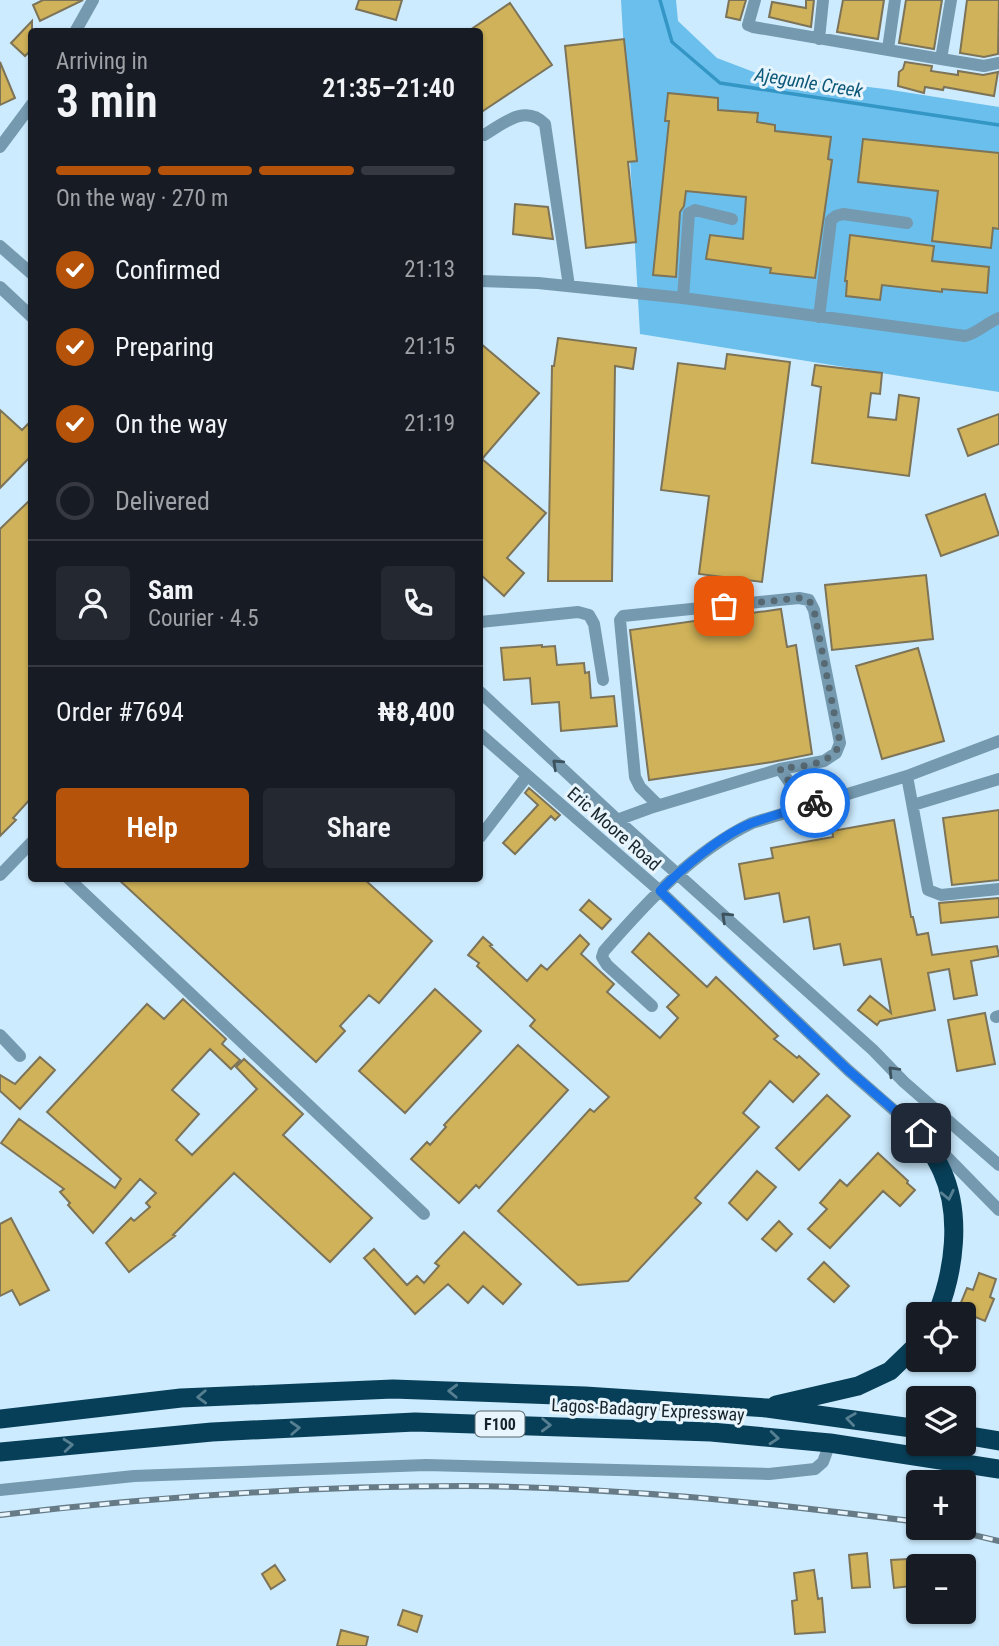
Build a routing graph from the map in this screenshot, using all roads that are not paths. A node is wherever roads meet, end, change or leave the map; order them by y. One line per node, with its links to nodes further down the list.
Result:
1 (93, 0): 6 (street)
2 (755, 0): 7 (street)
3 (823, 0): 7 (street)
4 (895, 0): 8 (street)
5 (951, 0): 9 (street)
6 (77, 28)
7 (819, 39): 8 (street)
8 (888, 49): 9 (street)
9 (941, 60): 10 (street)
10 (999, 63)
11 (28, 109): 13 (street)
12 (484, 135): 19 (street)
13 (0, 147)
14 (732, 219): 21 (street)
15 (907, 223): 23 (street)
16 (0, 246): 17 (street)
17 (28, 270)
18 (483, 281): 19 (street)
19 (569, 286): 21 (street)
20 (0, 287): 22 (street)
21 (683, 298): 23 (street)
22 (28, 313)
23 (819, 317): 24 (street)
24 (999, 318)
25 (483, 622): 26 (street)
26 (603, 680)
27 (483, 695): 37 (street, Eric Moore Road, one-way to 27)
28 (483, 737): 31 (street, Eric Moore Road)
29 (999, 741): 32 (street)
30 (780, 769): 34 (street); 35 (street); 35 (street)
31 (527, 776): 38 (street); 44 (street, Eric Moore Road)
32 (907, 776): 34 (street); 36 (street)
33 (999, 779): 36 (street)
34 (820, 801): 40 (street)
35 (658, 805): 37 (street)
36 (913, 805): 43 (street)
37 (618, 820): 40 (street, Eric Moore Road)
38 (483, 833)
39 (28, 846): 41 (street)
40 (677, 873): 44 (street); 49 (street, Eric Moore Road, one-way to 40)
41 (0, 875)
42 (72, 882): 51 (street)
43 (999, 889)
44 (660, 891): 45 (street); 48 (street, Eric Moore Road)
45 (652, 1006)
46 (0, 1035): 47 (street)
47 (20, 1056)
48 (921, 1133): 50 (street, Eric Moore Road); 52 (highway, one-way to 52)
49 (999, 1165)
50 (999, 1210)
51 (425, 1214)
52 (942, 1302)
53 (906, 1356): 54 (highway)
54 (766, 1408): 55 (highway, Lagos-Badagry Expressway / F100, one-way to 55); 56 (highway, Lagos-Badagry Expressway / F100, one-way to 54)
55 (0, 1419)
56 (906, 1427)
57 (976, 1437): 58 (highway)
58 (999, 1441)
59 (830, 1443): 60 (highway, Lagos-Badagry Expressway / F100, one-way to 59); 61 (highway, Lagos-Badagry Expressway / F100); 62 (street)
60 (0, 1452)
61 (999, 1469)
62 (0, 1490)

